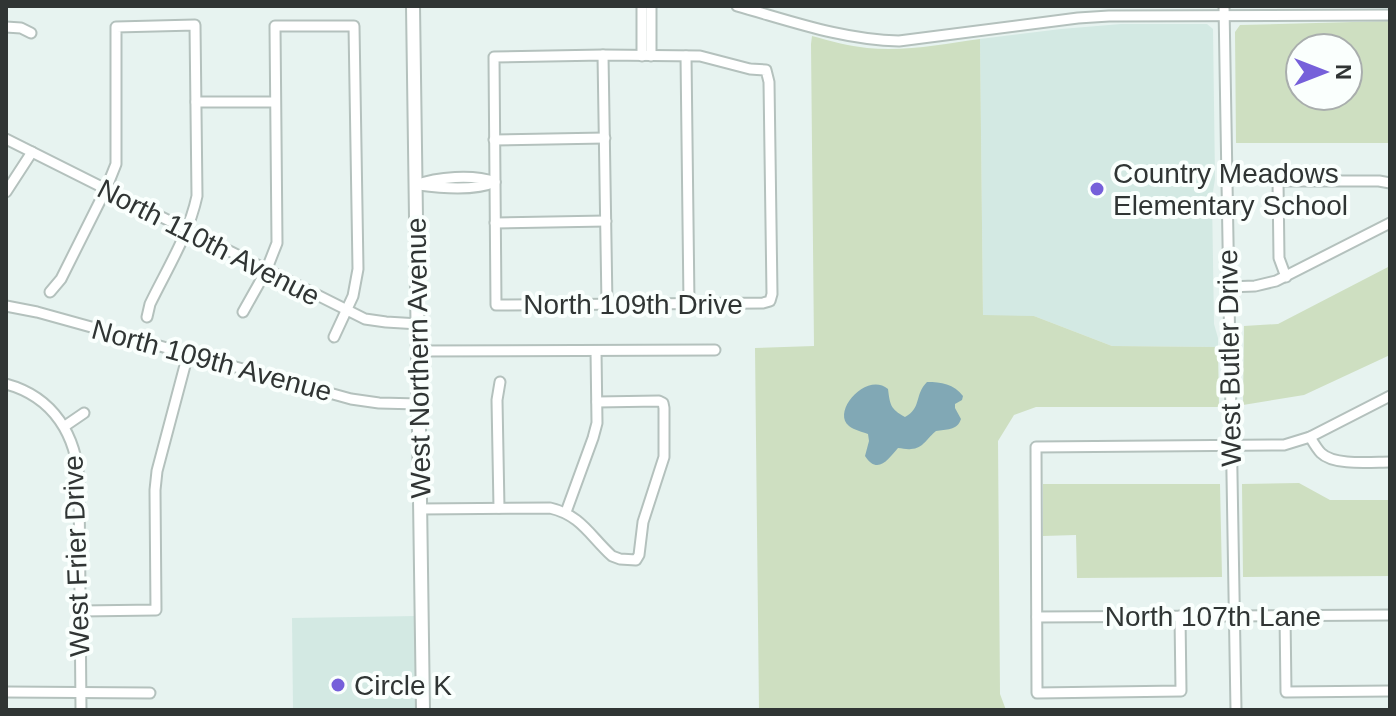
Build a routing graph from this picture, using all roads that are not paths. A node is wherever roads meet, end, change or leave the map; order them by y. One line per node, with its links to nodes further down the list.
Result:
1 (413, 6): 20 (main road, West Northern Avenue)
2 (642, 6): 10 (street)
3 (651, 6): 10 (street)
4 (737, 6): 5 (street)
5 (1224, 10): 6 (street); 29 (street, West Butler Drive)
6 (1390, 15)
7 (6, 27): 8 (street)
8 (31, 33)
9 (603, 55): 10 (street); 14 (street); 16 (street)
10 (646, 56): 11 (street)
11 (686, 56): 31 (street); 31 (street, North 109th Drive)
12 (196, 102): 13 (street); 21 (street); 26 (street)
13 (275, 102): 27 (street); 34 (street)
14 (605, 138): 16 (street); 23 (street)
15 (6, 139): 17 (street, North 110th Avenue)
16 (494, 140): 18 (street)
17 (32, 152): 21 (street, North 110th Avenue); 22 (street)
18 (495, 182): 20 (street); 24 (street)
19 (1390, 183): 28 (street)
20 (416, 185): 37 (main road, West Northern Avenue)
21 (106, 189): 26 (street, North 110th Avenue); 30 (street)
22 (6, 192)
23 (606, 221): 24 (street); 32 (street)
24 (495, 223): 32 (street, North 109th Drive)
25 (1390, 223): 28 (street)
26 (186, 230): 27 (street, North 110th Avenue); 36 (street)
27 (266, 271): 34 (street, North 110th Avenue); 35 (street)
28 (1286, 277): 29 (street)
29 (1228, 287): 51 (street, West Butler Drive)
30 (50, 292)
31 (689, 303): 32 (street, North 109th Drive)
32 (607, 305)
33 (6, 306): 42 (street, North 109th Avenue)
34 (346, 311): 37 (street, North 110th Avenue); 38 (street)
35 (243, 312)
36 (147, 317)
37 (419, 324): 40 (main road, West Northern Avenue)
38 (334, 337)
39 (715, 350): 41 (street)
40 (419, 351): 41 (street); 47 (main road, West Northern Avenue)
41 (596, 351): 46 (street)
42 (188, 354): 47 (street, North 109th Avenue); 56 (street)
43 (500, 382): 53 (street)
44 (6, 384): 49 (street)
45 (1390, 396): 50 (street)
46 (597, 402): 55 (street); 55 (street)
47 (419, 404): 54 (main road, West Northern Avenue)
48 (84, 413): 49 (street, West Frier Drive)
49 (65, 426): 56 (street, West Frier Drive)
50 (1310, 437): 51 (street); 52 (street)
51 (1231, 446): 60 (street, West Butler Drive); 61 (street)
52 (1390, 462)
53 (499, 508): 54 (street); 55 (street)
54 (420, 509): 67 (main road, West Northern Avenue)
55 (566, 512)
56 (81, 611): 64 (street, West Frier Drive)
57 (1285, 615): 58 (street, North 107th Lane); 60 (street, North 107th Lane); 62 (street)
58 (1390, 615)
59 (1180, 616): 60 (street, North 107th Lane); 61 (street, North 107th Lane); 61 (street)
60 (1234, 616): 68 (street, West Butler Drive)
61 (1037, 617)
62 (1390, 691)
63 (6, 692): 64 (street)
64 (81, 693): 65 (street); 66 (street, West Frier Drive)
65 (150, 693)
66 (81, 710)
67 (423, 710)
68 (1236, 710)

